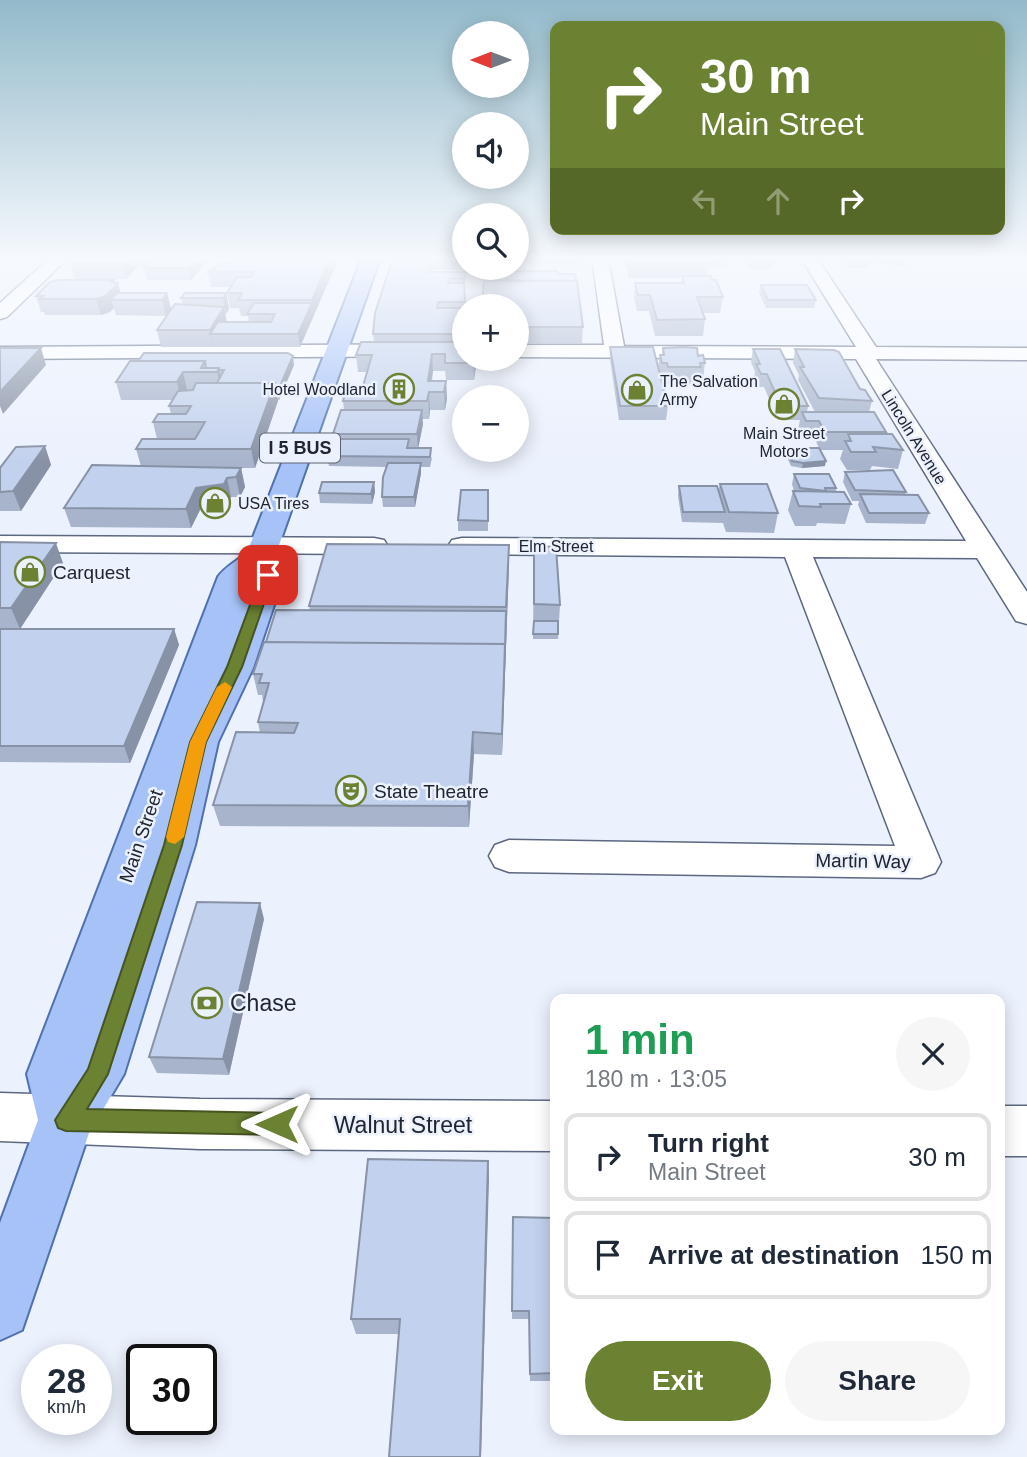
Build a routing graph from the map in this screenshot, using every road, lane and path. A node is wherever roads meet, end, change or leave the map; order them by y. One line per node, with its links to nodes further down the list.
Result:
1 (344, 326): 5 (main road, I 5 BUS)
2 (611, 326): 7 (street)
3 (854, 326): 9 (street, Lincoln Avenue)
4 (452, 350): 5 (street)
5 (335, 351): 8 (street); 13 (main road, I 5 BUS)
6 (529, 351): 7 (street)
7 (615, 351): 9 (street)
8 (0, 353)
9 (866, 353): 10 (street); 14 (street, Lincoln Avenue)
10 (1027, 354)
11 (0, 544): 13 (street, Elm Street)
12 (795, 547): 13 (street, Elm Street); 14 (street, Elm Street); 16 (street, Martin Way)
13 (261, 554): 18 (main road, Main Street)
14 (1004, 564): 15 (street, Lincoln Avenue)
15 (1027, 615)
16 (509, 856)
17 (0, 1117): 18 (street, Walnut Street)
18 (66, 1120): 19 (street, Walnut Street); 22 (main road)
19 (550, 1126)
20 (1005, 1131): 21 (street)
21 (1027, 1131)
22 (0, 1308)

